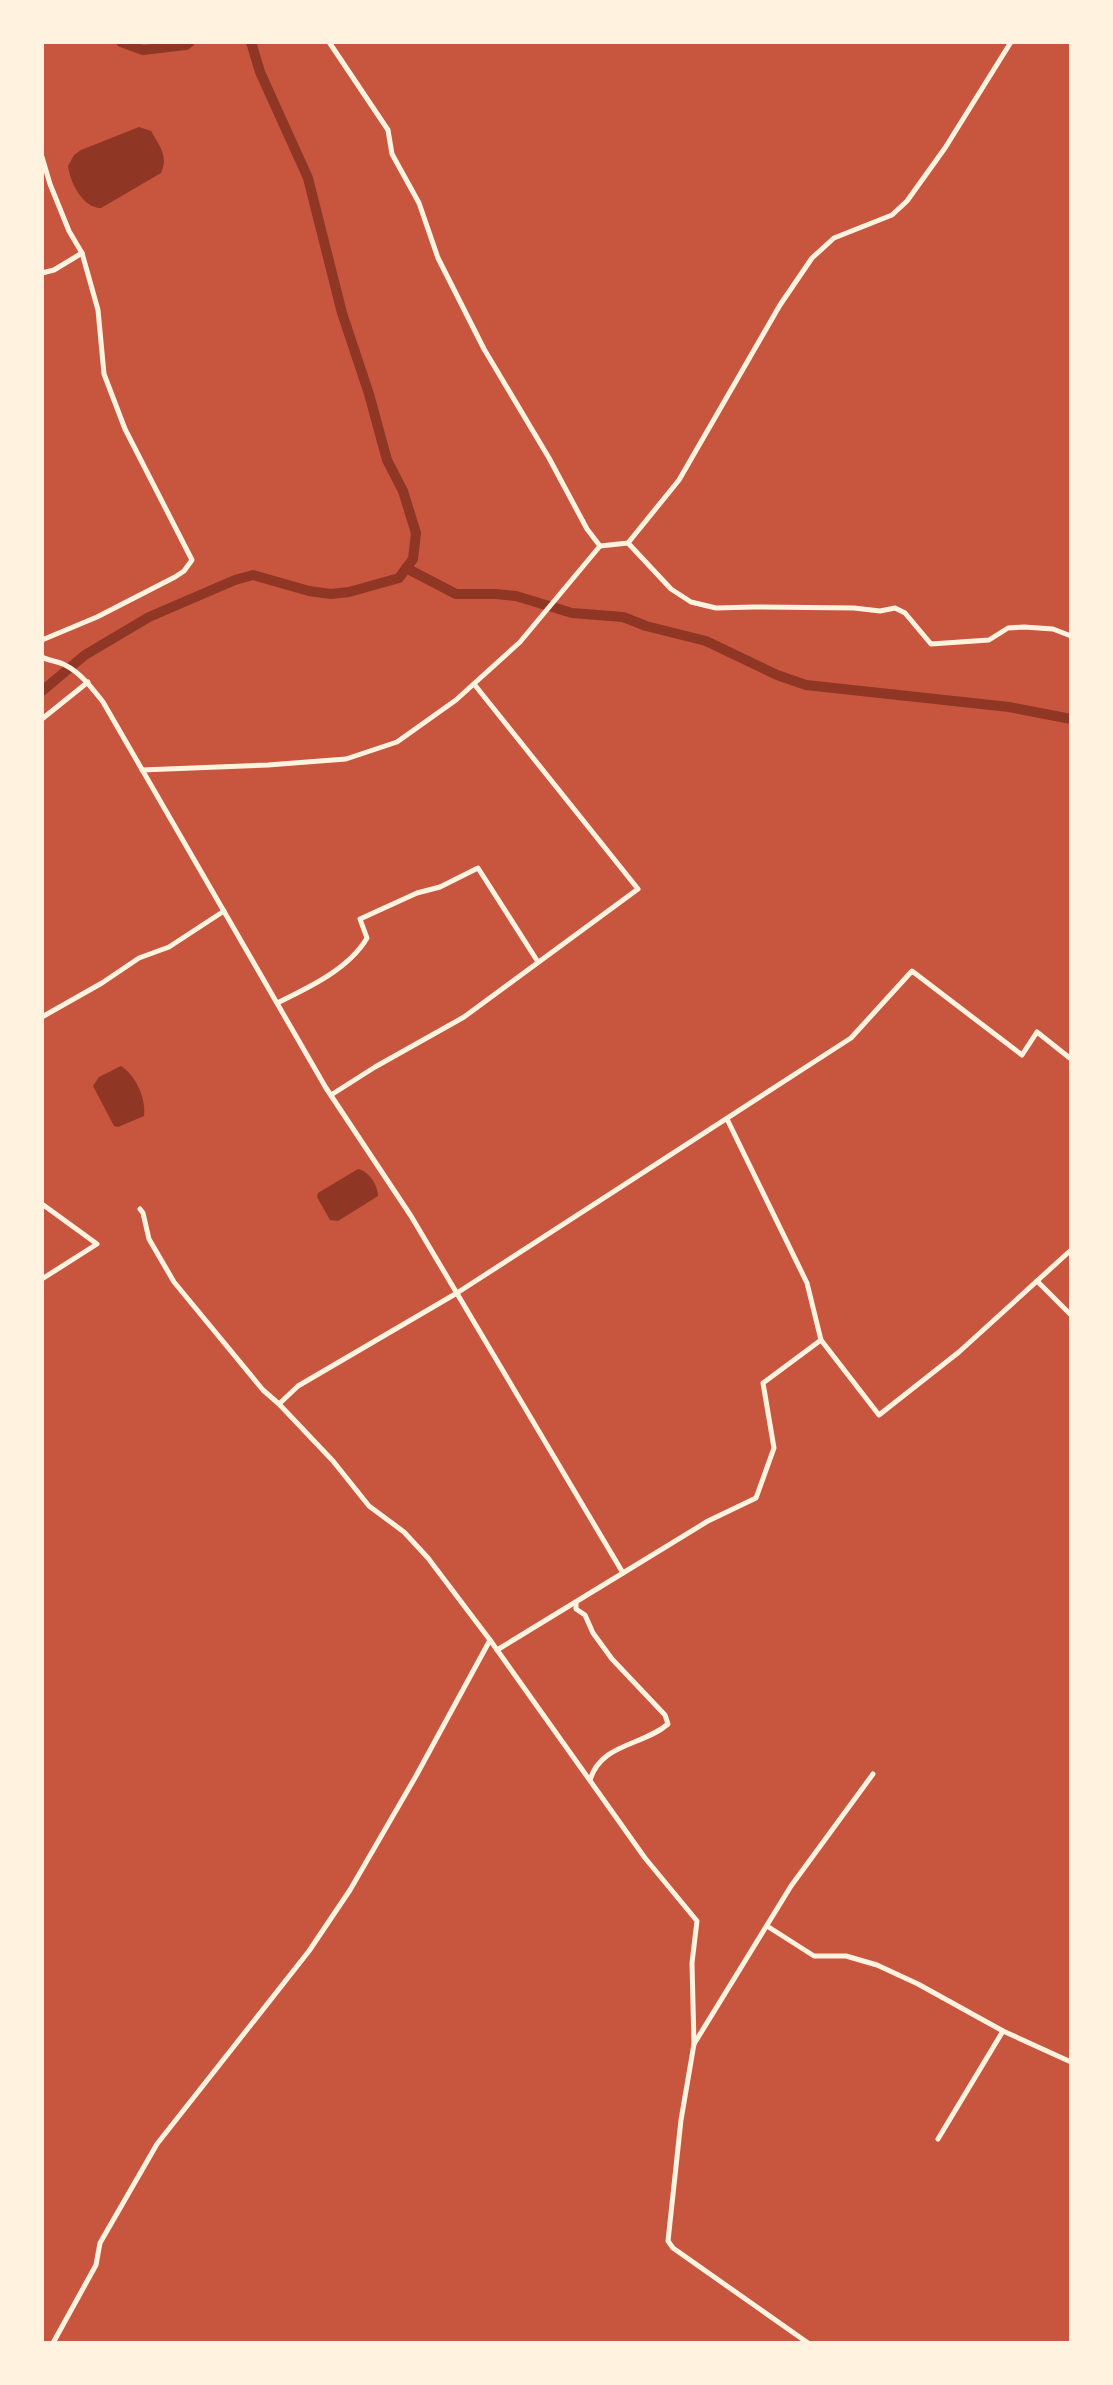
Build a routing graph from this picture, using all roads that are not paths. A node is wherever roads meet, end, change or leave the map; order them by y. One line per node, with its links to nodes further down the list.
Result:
1 (329, 42): 7 (street)
2 (1011, 42): 6 (street)
3 (42, 157): 4 (street)
4 (82, 253): 5 (street); 9 (street)
5 (42, 273)
6 (628, 543): 7 (street); 8 (street)
7 (600, 546): 12 (street)
8 (1071, 636)
9 (42, 640)
10 (42, 657): 11 (street)
11 (88, 682): 13 (street); 14 (street)
12 (474, 684): 14 (street); 16 (street)
13 (42, 719)
14 (142, 770): 15 (street)
15 (224, 911): 17 (street); 18 (street)
16 (538, 962): 17 (street); 20 (street)
17 (277, 1003): 20 (street)
18 (42, 1017)
19 (1071, 1059): 21 (street)
20 (331, 1095): 27 (street)
21 (727, 1119): 27 (street); 29 (street)
22 (42, 1203): 25 (street)
23 (140, 1209): 30 (street)
24 (1071, 1250): 26 (street)
25 (42, 1279)
26 (1037, 1281): 28 (street); 29 (street)
27 (457, 1293): 30 (street); 31 (street)
28 (1071, 1315)
29 (821, 1340): 31 (street)
30 (279, 1404): 33 (street)
31 (623, 1573): 32 (street)
32 (576, 1602): 34 (street); 36 (street)
33 (490, 1640): 34 (street); 42 (street)
34 (497, 1650): 36 (street)
35 (873, 1774): 37 (street)
36 (590, 1780): 39 (street)
37 (766, 1926): 38 (street); 39 (street)
38 (1003, 2032): 40 (street); 41 (street)
39 (694, 2044): 43 (street)
40 (1071, 2062)
41 (938, 2139)
42 (53, 2343)
43 (808, 2343)

